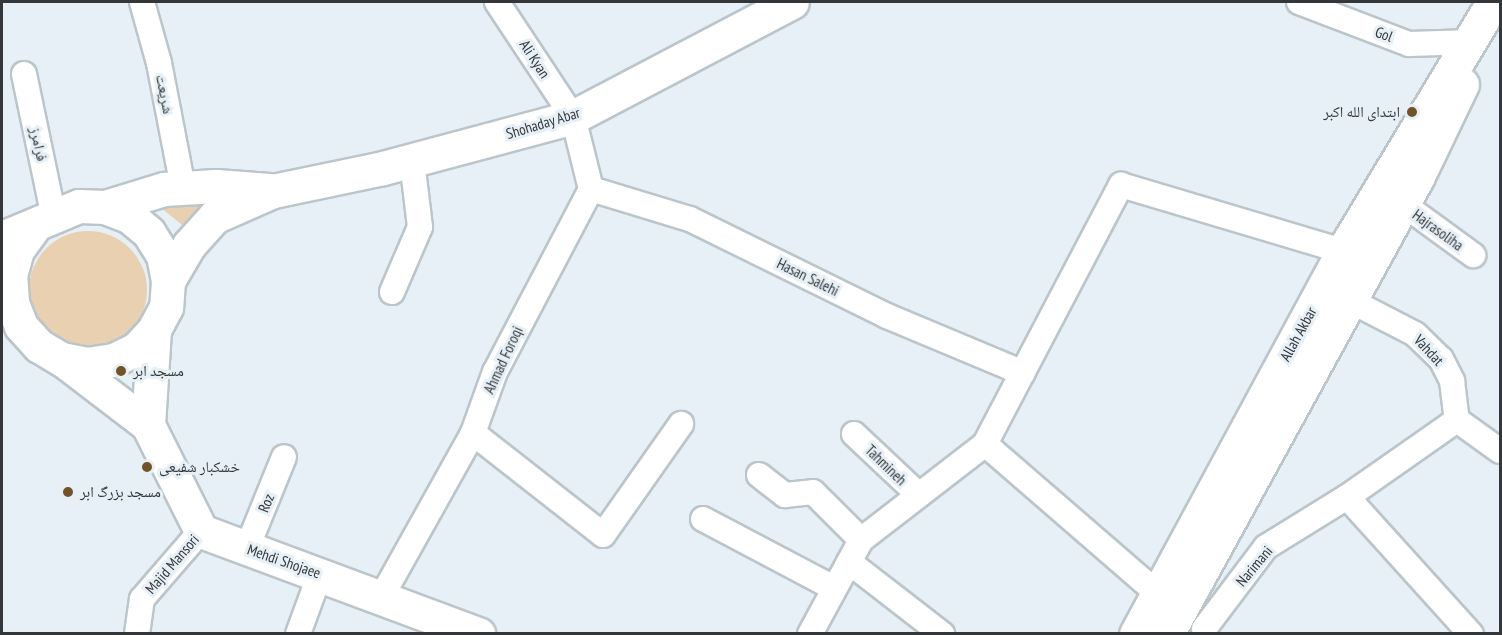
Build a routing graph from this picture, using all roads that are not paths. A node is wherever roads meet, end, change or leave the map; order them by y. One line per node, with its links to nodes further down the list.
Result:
1 (142, 2): 11 (street, شریعت)
2 (497, 2): 9 (street, Ali Kyan)
3 (792, 2): 6 (main road, Shohaday Abar)
4 (1299, 2): 7 (street, Gol)
5 (1493, 2): 7 (main road, Allah Akbar)
6 (762, 9): 9 (main road, Shohaday Abar)
7 (1472, 42): 14 (main road, Allah Akbar); 18 (main road, Allah Akbar)
8 (24, 74): 16 (street, فرامرز)
9 (573, 117): 10 (main road, Shohaday Abar); 12 (street)
10 (411, 161): 13 (main road, Shohaday Abar); 21 (street)
11 (183, 188): 13 (main road); 15 (main road)
12 (591, 189): 26 (street, Hasan Salehi); 30 (street, Ahmad Foroqi)
13 (273, 191): 20 (main road)
14 (1403, 204): 19 (street, Hajrasoliha); 22 (main road, Allah Akbar)
15 (105, 207): 16 (main road); 20 (main road)
16 (43, 221): 17 (main road); 23 (main road)
17 (2, 238)
18 (1343, 251): 26 (street); 46 (main road, Allah Akbar)
19 (1473, 255)
20 (168, 281): 24 (main road)
21 (392, 292)
22 (1349, 300): 27 (street, Vahdat); 46 (main road, Allah Akbar)
23 (11, 321): 25 (main road)
24 (154, 330): 25 (main road); 29 (main road)
25 (61, 359): 29 (main road)
26 (1023, 373): 32 (street)
27 (1458, 420): 33 (street); 37 (street, Narimani)
28 (681, 424): 30 (street)
29 (148, 425): 39 (main road)
30 (473, 433): 45 (street, Ahmad Foroqi)
31 (854, 434): 36 (street, Tahmineh)
32 (985, 444): 36 (street); 46 (street)
33 (1500, 451)
34 (284, 457): 41 (street, Roz)
35 (759, 475): 40 (street)
36 (919, 495): 40 (street)
37 (1347, 497): 46 (street, Narimani); 48 (street)
38 (703, 519): 44 (street)
39 (201, 531): 41 (main road, Mehdi Shojaee); 49 (street, Majid Mansori)
40 (861, 540): 42 (street)
41 (247, 548): 43 (main road, Mehdi Shojaee)
42 (849, 562): 44 (street); 53 (street)
43 (320, 574): 45 (main road, Mehdi Shojaee); 50 (street)
44 (834, 588): 52 (street)
45 (382, 596): 47 (main road, Mehdi Shojaee)
46 (1184, 620): 54 (main road, Allah Akbar)
47 (438, 627): 51 (main road, Mehdi Shojaee)
48 (1460, 630)
49 (137, 633)
50 (298, 633)
51 (478, 633)
52 (810, 633)
53 (942, 633)
54 (1136, 633)

